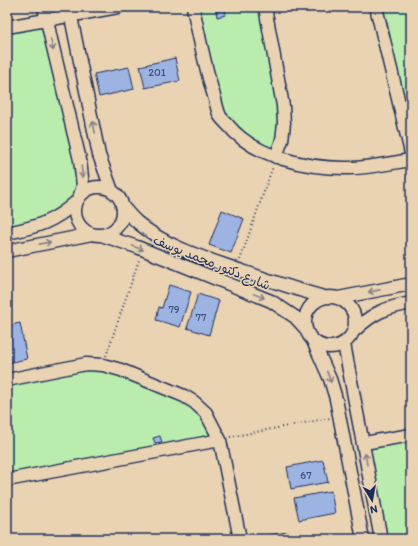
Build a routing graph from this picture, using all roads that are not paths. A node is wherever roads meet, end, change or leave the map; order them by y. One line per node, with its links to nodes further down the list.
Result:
1 (118, 7): 5 (street)
2 (193, 7): 9 (street)
3 (265, 7): 9 (street)
4 (376, 7): 8 (street)
5 (70, 11): 6 (street); 11 (street, one-way to 5)
6 (45, 13): 7 (street); 12 (street, one-way to 12)
7 (7, 27)
8 (411, 153)
9 (276, 157): 10 (street)
10 (411, 160)
11 (112, 191): 12 (street); 13 (street)
12 (78, 199): 14 (street); 15 (street)
13 (122, 206): 15 (street); 18 (street, شارع دكتور محمد يوسف)
14 (7, 233)
15 (97, 235): 16 (street, one-way to 15); 21 (street, شارع دكتور محمد يوسف, one-way to 21)
16 (7, 251)
17 (411, 284): 19 (street, one-way to 19)
18 (324, 297): 19 (street); 21 (street)
19 (338, 298): 22 (street)
20 (411, 303): 22 (street)
21 (305, 328): 23 (street)
22 (355, 330): 24 (street)
23 (313, 341): 24 (street); 31 (street, one-way to 31)
24 (344, 344): 28 (street)
25 (7, 380): 27 (street)
26 (411, 435): 28 (street)
27 (220, 440): 29 (street); 30 (street)
28 (364, 444): 32 (street, one-way to 28)
29 (7, 480)
30 (240, 539)
31 (363, 539)
32 (381, 539)

